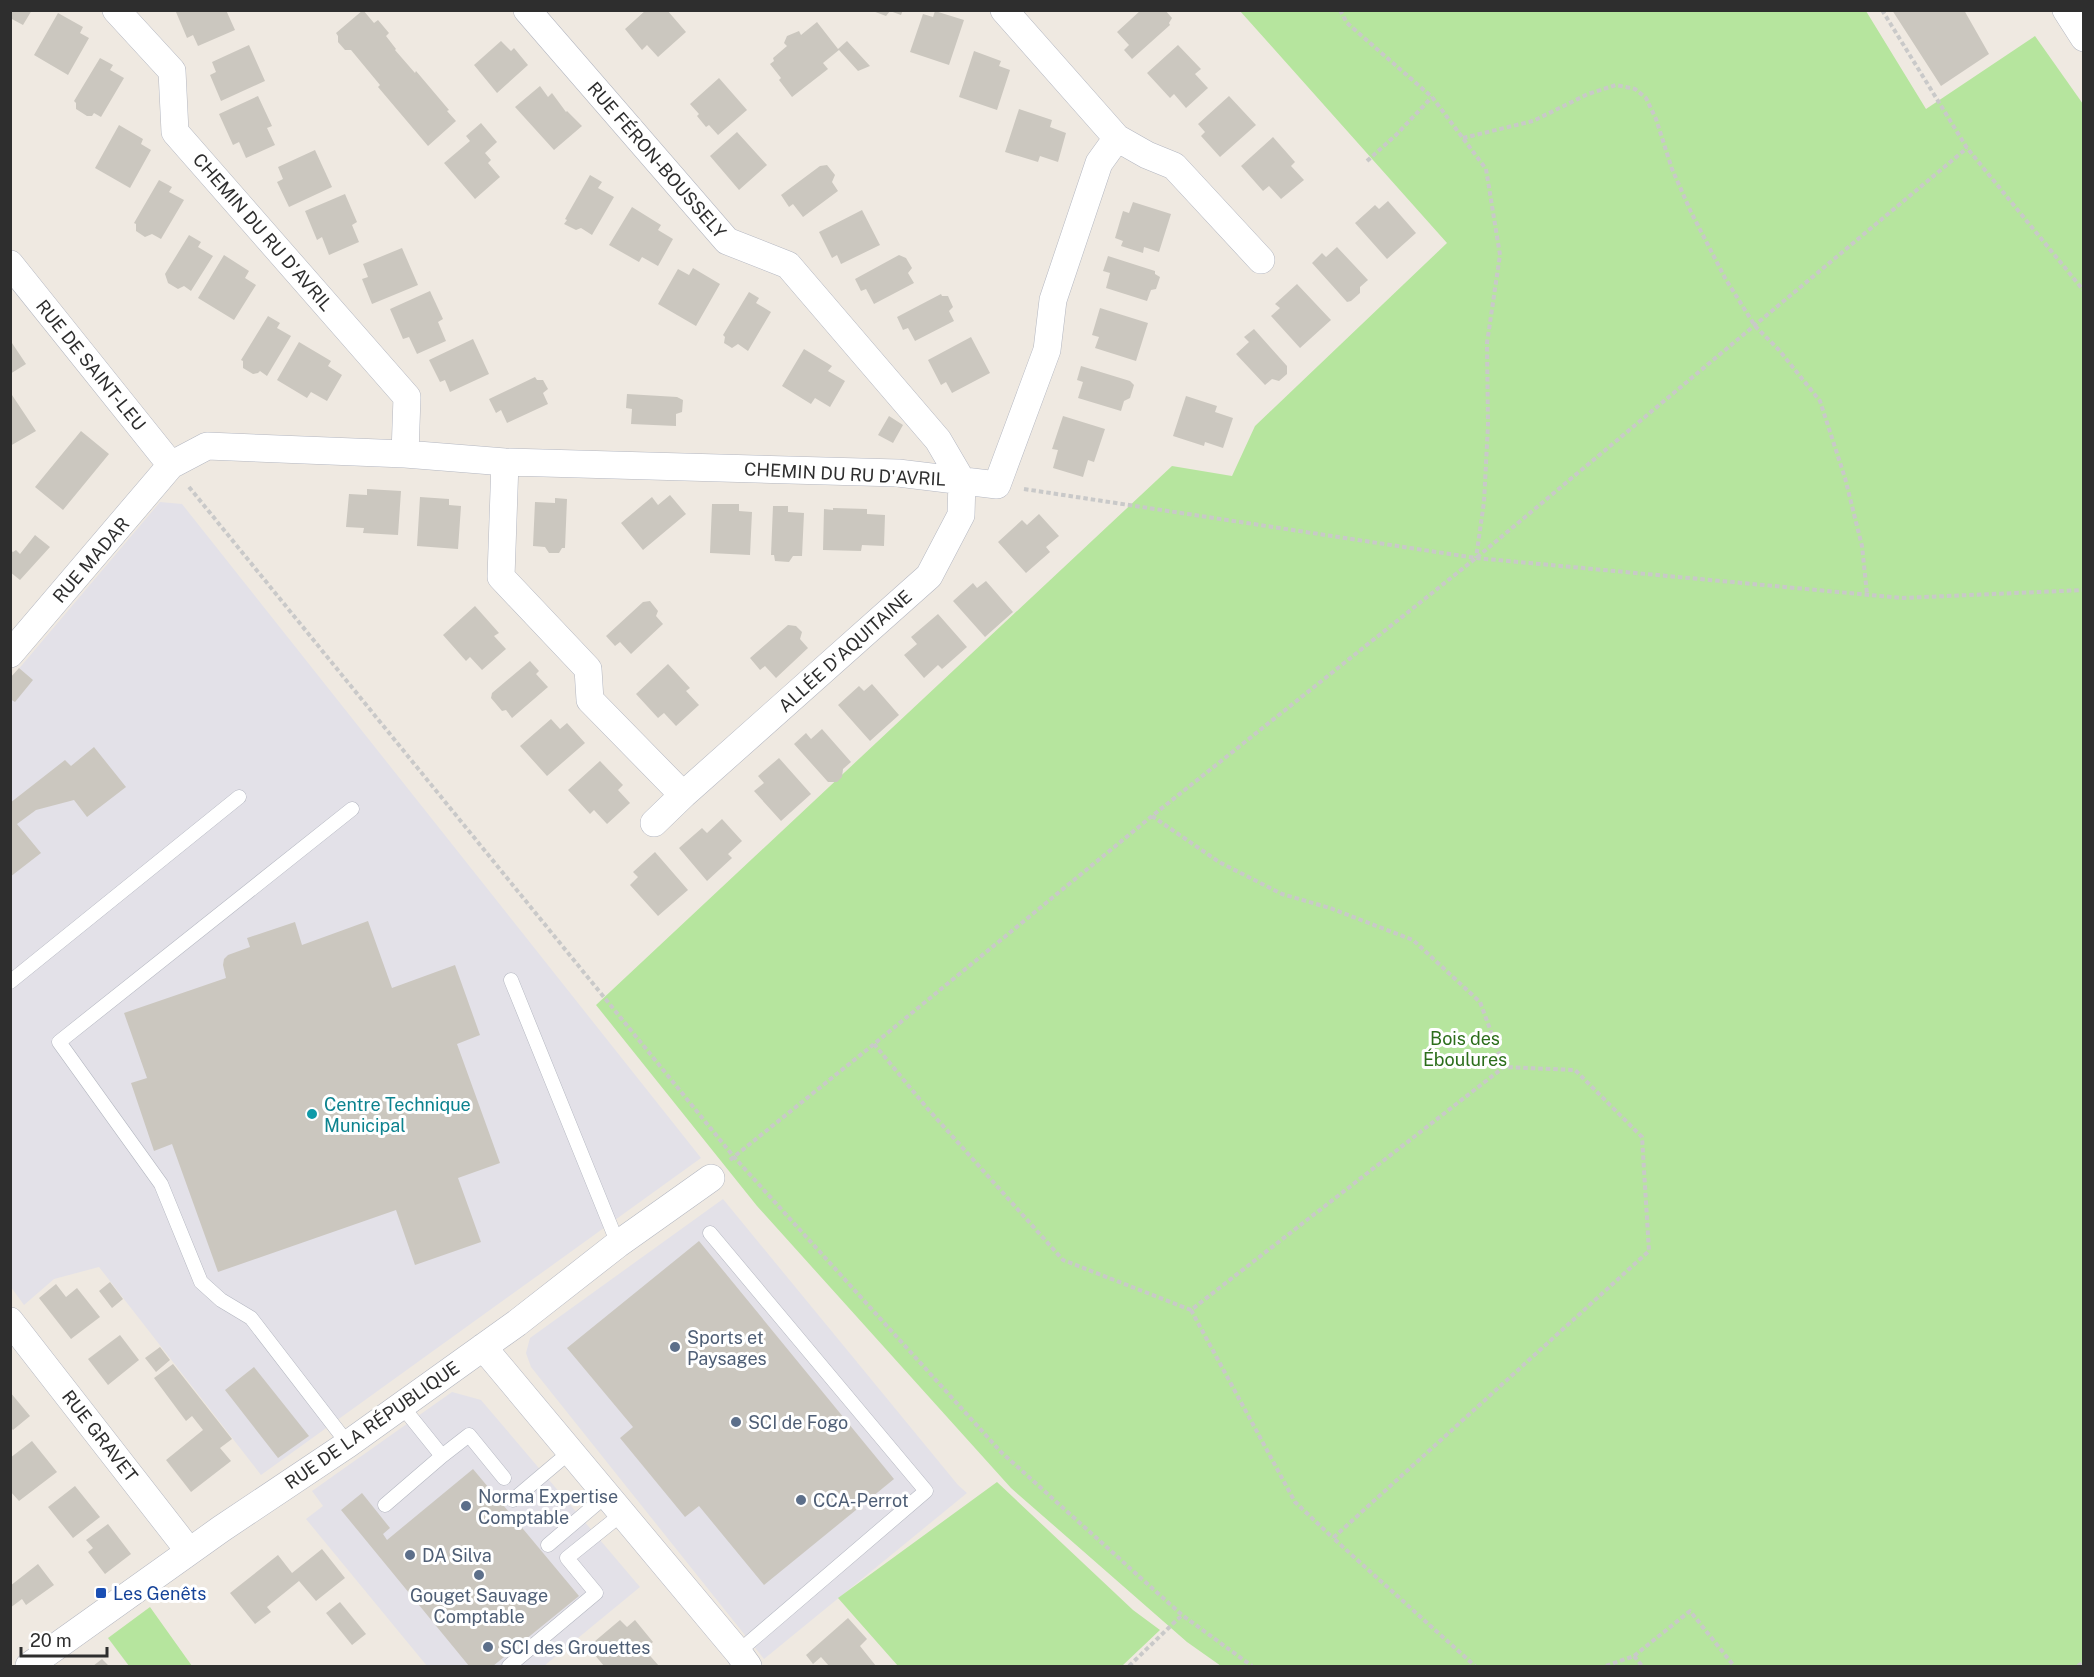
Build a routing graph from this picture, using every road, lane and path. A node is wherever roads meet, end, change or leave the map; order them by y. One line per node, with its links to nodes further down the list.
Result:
1 (116, 10): 17 (street, CHEMIN DU RU D'AVRIL)
2 (527, 10): 20 (street, RUE FÉRON-BOUSSELY)
3 (1004, 10): 9 (street)
4 (1340, 10): 8 (path)
5 (1882, 10): 11 (path)
6 (2066, 10): 7 (street)
7 (2084, 38)
8 (1432, 97): 10 (path); 12 (path)
9 (1117, 138): 13 (street); 21 (street)
10 (1463, 138): 16 (path); 22 (path)
11 (1967, 148): 15 (path); 16 (path)
12 (1367, 161)
13 (1261, 260)
14 (10, 264): 19 (street, RUE DE SAINT-LEU)
15 (2084, 291)
16 (1755, 326): 22 (path); 24 (path)
17 (405, 454): 18 (street, CHEMIN DU RU D'AVRIL); 19 (street, CHEMIN DU RU D'AVRIL)
18 (505, 462): 20 (street, CHEMIN DU RU D'AVRIL); 26 (street)
19 (171, 465): 25 (street, RUE MADAR); 35 (path)
20 (962, 481): 21 (street, CHEMIN DU RU D'AVRIL); 26 (street, ALLÉE D'AQUITAINE)
21 (997, 485): 22 (path)
22 (1476, 558): 24 (path); 29 (path)
23 (2084, 590): 24 (path)
24 (1867, 594)
25 (10, 654)
26 (683, 795): 30 (street, ALLÉE D'AQUITAINE)
27 (239, 797): 32 (lane)
28 (352, 809): 43 (lane)
29 (1152, 816): 33 (path); 34 (path)
30 (654, 823)
31 (511, 980): 38 (lane)
32 (10, 982)
33 (874, 1044): 35 (path); 39 (path)
34 (1504, 1066): 39 (path); 50 (path)
35 (734, 1156): 36 (path); 53 (path)
36 (711, 1178): 38 (street, RUE DE LA RÉPUBLIQUE)
37 (710, 1233): 55 (lane)
38 (618, 1244): 41 (street, RUE DE LA RÉPUBLIQUE)
39 (1191, 1310): 50 (path)
40 (10, 1321): 52 (street, RUE GRAVET)
41 (483, 1347): 42 (street, RUE DE LA RÉPUBLIQUE); 44 (street)
42 (401, 1405): 43 (street, RUE DE LA RÉPUBLIQUE); 45 (lane)
43 (348, 1444): 52 (street, RUE DE LA RÉPUBLIQUE)
44 (571, 1451): 47 (lane); 49 (street)
45 (442, 1456): 46 (lane); 48 (lane)
46 (504, 1478)
47 (513, 1500)
48 (385, 1504)
49 (615, 1504): 51 (lane); 55 (street); 58 (lane)
50 (1333, 1538): 61 (path)
51 (548, 1545)
52 (189, 1551): 57 (street, RUE DE LA RÉPUBLIQUE)
53 (1182, 1615): 59 (path); 60 (path)
54 (1634, 1656): 62 (path); 63 (path); 64 (path)
55 (743, 1659)
56 (2084, 1662): 65 (path)
57 (29, 1666)
58 (509, 1666)
59 (1129, 1666)
60 (1252, 1666)
61 (1475, 1666)
62 (1606, 1666)
63 (1642, 1666)
64 (1734, 1666)
65 (2079, 1666)

